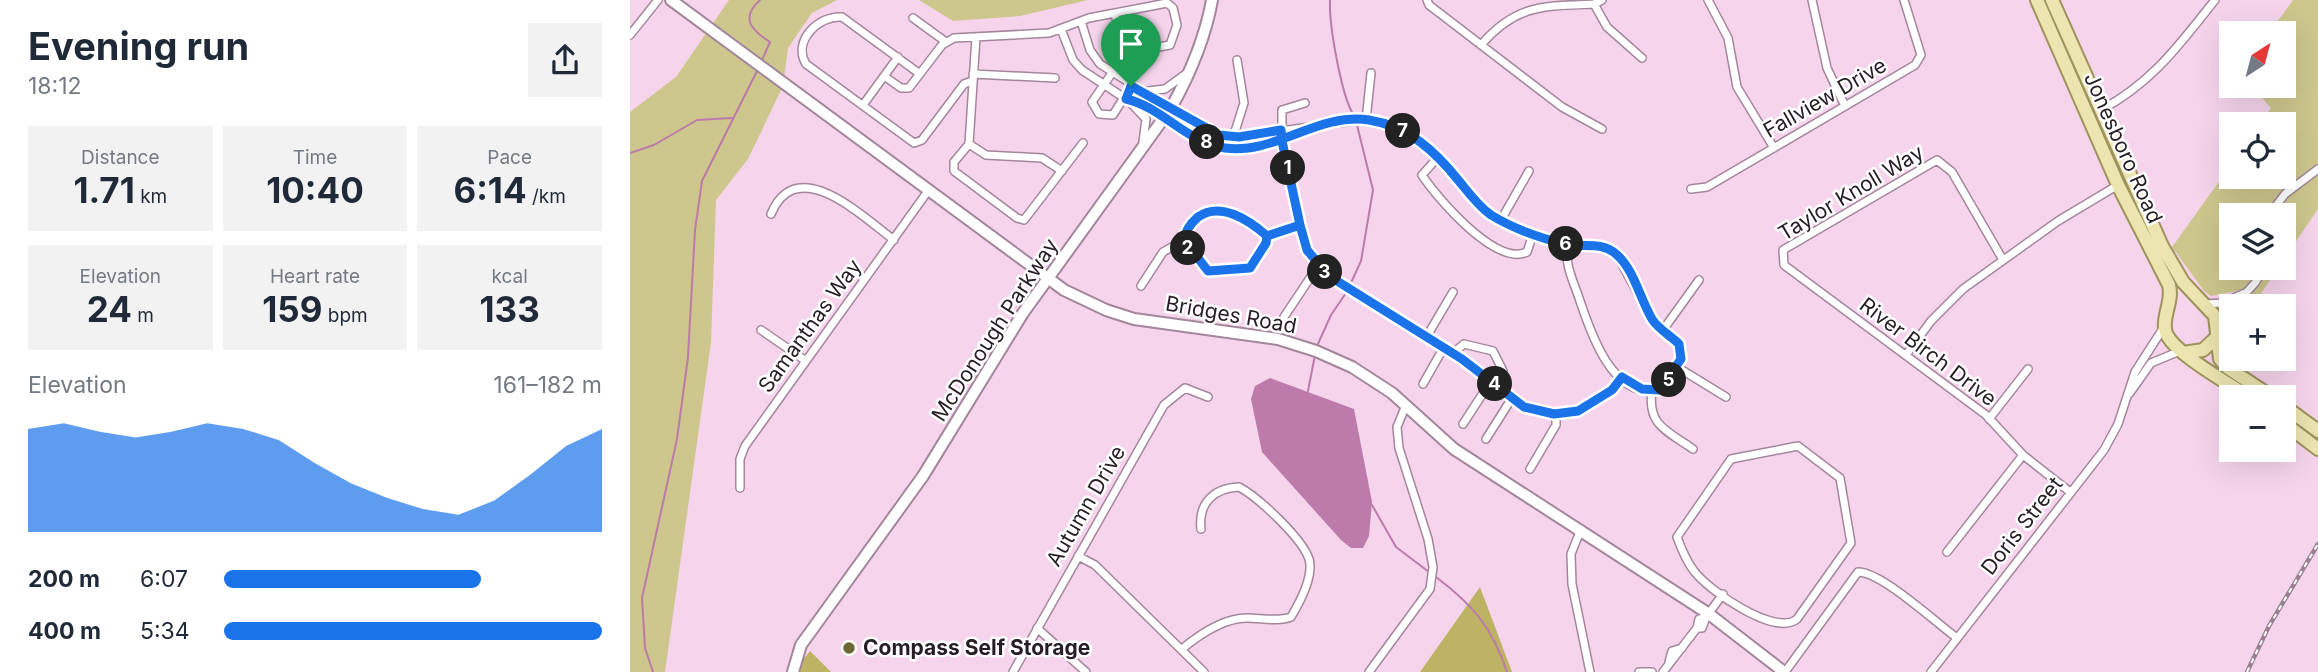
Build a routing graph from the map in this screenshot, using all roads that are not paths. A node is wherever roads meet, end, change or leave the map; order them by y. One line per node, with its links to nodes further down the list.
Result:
1 (658, 0): 16 (street)
2 (671, 0): 56 (street, Bridges Road)
3 (1212, 0): 23 (street, McDonough Parkway)
4 (1427, 0): 19 (street)
5 (1708, 0): 48 (street)
6 (1812, 0): 36 (street)
7 (1904, 0): 36 (street, Fallview Drive)
8 (2036, 0): 54 (main road, Jonesboro Road)
9 (2052, 0): 37 (main road, Jonesboro Road)
10 (2215, 0): 37 (street)
11 (1598, 2): 19 (street); 21 (street)
12 (1115, 14): 12 (street); 14 (street)
13 (913, 18): 18 (street)
14 (1081, 21): 15 (street); 24 (street)
15 (1061, 29): 17 (street); 30 (street)
16 (630, 35)
17 (976, 37): 18 (street); 28 (street)
18 (946, 42): 26 (street)
19 (1481, 45): 40 (street)
20 (898, 57): 26 (street); 27 (street); 35 (street)
21 (1642, 58)
22 (1237, 60): 43 (street)
23 (1190, 71): 32 (street); 38 (street, McDonough Parkway)
24 (1112, 73): 30 (street); 31 (street)
25 (1371, 73): 39 (street)
26 (920, 74): 27 (street)
27 (884, 76): 35 (street)
28 (972, 77): 29 (street); 35 (street); 46 (street)
29 (1055, 78)
30 (1103, 84): 33 (street); 33 (street)
31 (1131, 86): 32 (street); 33 (street)
32 (1145, 91): 38 (street)
33 (1126, 99): 38 (street); 49 (street)
34 (1306, 103): 41 (street)
35 (863, 105)
36 (1845, 106): 48 (street, Fallview Drive)
37 (2100, 110): 75 (main road, Jonesboro Road)
38 (1168, 113): 43 (street); 47 (street); 49 (street, McDonough Parkway)
39 (1366, 120): 42 (street); 50 (street)
40 (1602, 129)
41 (1281, 130): 42 (street); 43 (street); 44 (street)
42 (1295, 131): 44 (street)
43 (1232, 138): 47 (street)
44 (1282, 141): 47 (street); 60 (street)
45 (1083, 143): 52 (street)
46 (969, 144): 52 (street); 52 (street)
47 (1230, 148)
48 (1774, 148): 55 (street, Fallview Drive)
49 (1142, 149): 69 (street, McDonough Parkway)
50 (1439, 156): 59 (street); 61 (street)
51 (2318, 169): 57 (street)
52 (1062, 171)
53 (1530, 171): 59 (street)
54 (2118, 185): 66 (street); 76 (main road, Jonesboro Road)
55 (1691, 189)
56 (928, 191): 63 (street, Samanthas Way); 69 (street, Bridges Road)
57 (2278, 203)
58 (771, 214): 63 (street)
59 (1501, 220): 61 (street)
60 (1300, 225): 62 (street); 67 (street)
61 (1533, 234): 65 (street)
62 (1267, 236): 64 (street); 64 (street)
63 (894, 240): 88 (street, Samanthas Way)
64 (1184, 240): 72 (street)
65 (1568, 245): 80 (street); 91 (street)
66 (2003, 260): 68 (street, Taylor Knoll Way); 87 (street)
67 (1318, 266): 77 (street); 83 (street)
68 (1792, 271): 87 (street, River Birch Drive)
69 (1047, 278): 101 (street, Bridges Road); 124 (street, McDonough Parkway)
70 (2255, 280): 74 (street)
71 (1699, 281): 80 (street)
72 (1141, 286)
73 (1453, 292): 83 (street)
74 (2245, 293): 75 (street)
75 (2204, 303): 76 (main road); 82 (main road)
76 (2168, 312): 78 (main road)
77 (1284, 317)
78 (2164, 327): 85 (main road); 97 (street, Doris Street)
79 (761, 330): 88 (street)
80 (1663, 330): 89 (street)
81 (2219, 330): 82 (street)
82 (2217, 334): 85 (main road); 95 (main road)
83 (1426, 336): 84 (street)
84 (1444, 347): 86 (street); 93 (street)
85 (2181, 352): 94 (main road); 97 (street, Doris Street)
86 (1453, 353): 92 (street); 92 (street)
87 (1906, 355): 104 (street, River Birch Drive)
88 (806, 361): 113 (street, Samanthas Way)
89 (1677, 367): 96 (street); 99 (street)
90 (2028, 369): 104 (street)
91 (1622, 377): 96 (street); 102 (street)
92 (1495, 383): 100 (street); 105 (street)
93 (1423, 384)
94 (2231, 385)
95 (2255, 385)
96 (1652, 391): 109 (street)
97 (2128, 394): 114 (street, Doris Street)
98 (1208, 397): 118 (street, Autumn Drive)
99 (1726, 397)
100 (1512, 398): 102 (street); 108 (street)
101 (1406, 405): 115 (street, Bridges Road); 128 (street)
102 (1556, 414): 112 (street)
103 (2296, 415): 106 (main road)
104 (1989, 419): 111 (street, River Birch Drive)
105 (1463, 424)
106 (2318, 431)
107 (2296, 432): 110 (main road)
108 (1486, 439)
109 (1693, 449)
110 (2318, 449)
111 (2022, 455): 114 (street, River Birch Drive); 117 (street)
112 (1530, 468)
113 (740, 488)
114 (2070, 492): 122 (street, Doris Street)
115 (1581, 528): 120 (street, Bridges Road); 129 (street)
116 (1201, 529): 123 (street)
117 (1947, 552)
118 (1078, 556): 121 (street, Autumn Drive); 123 (street)
119 (1723, 594): 119 (street); 120 (street)
120 (1707, 615): 132 (street); 133 (street, Bridges Road)
121 (1037, 628): 125 (street, Autumn Drive); 126 (street)
122 (1957, 638): 133 (street); 134 (street, Doris Street)
123 (1182, 649): 127 (street)
124 (793, 672)
125 (1013, 672)
126 (1086, 672)
127 (1204, 672)
128 (1369, 672)
129 (1590, 672)
130 (1639, 672): 131 (street)
131 (1652, 672)
132 (1665, 672)
133 (1784, 672)
134 (1931, 672)

